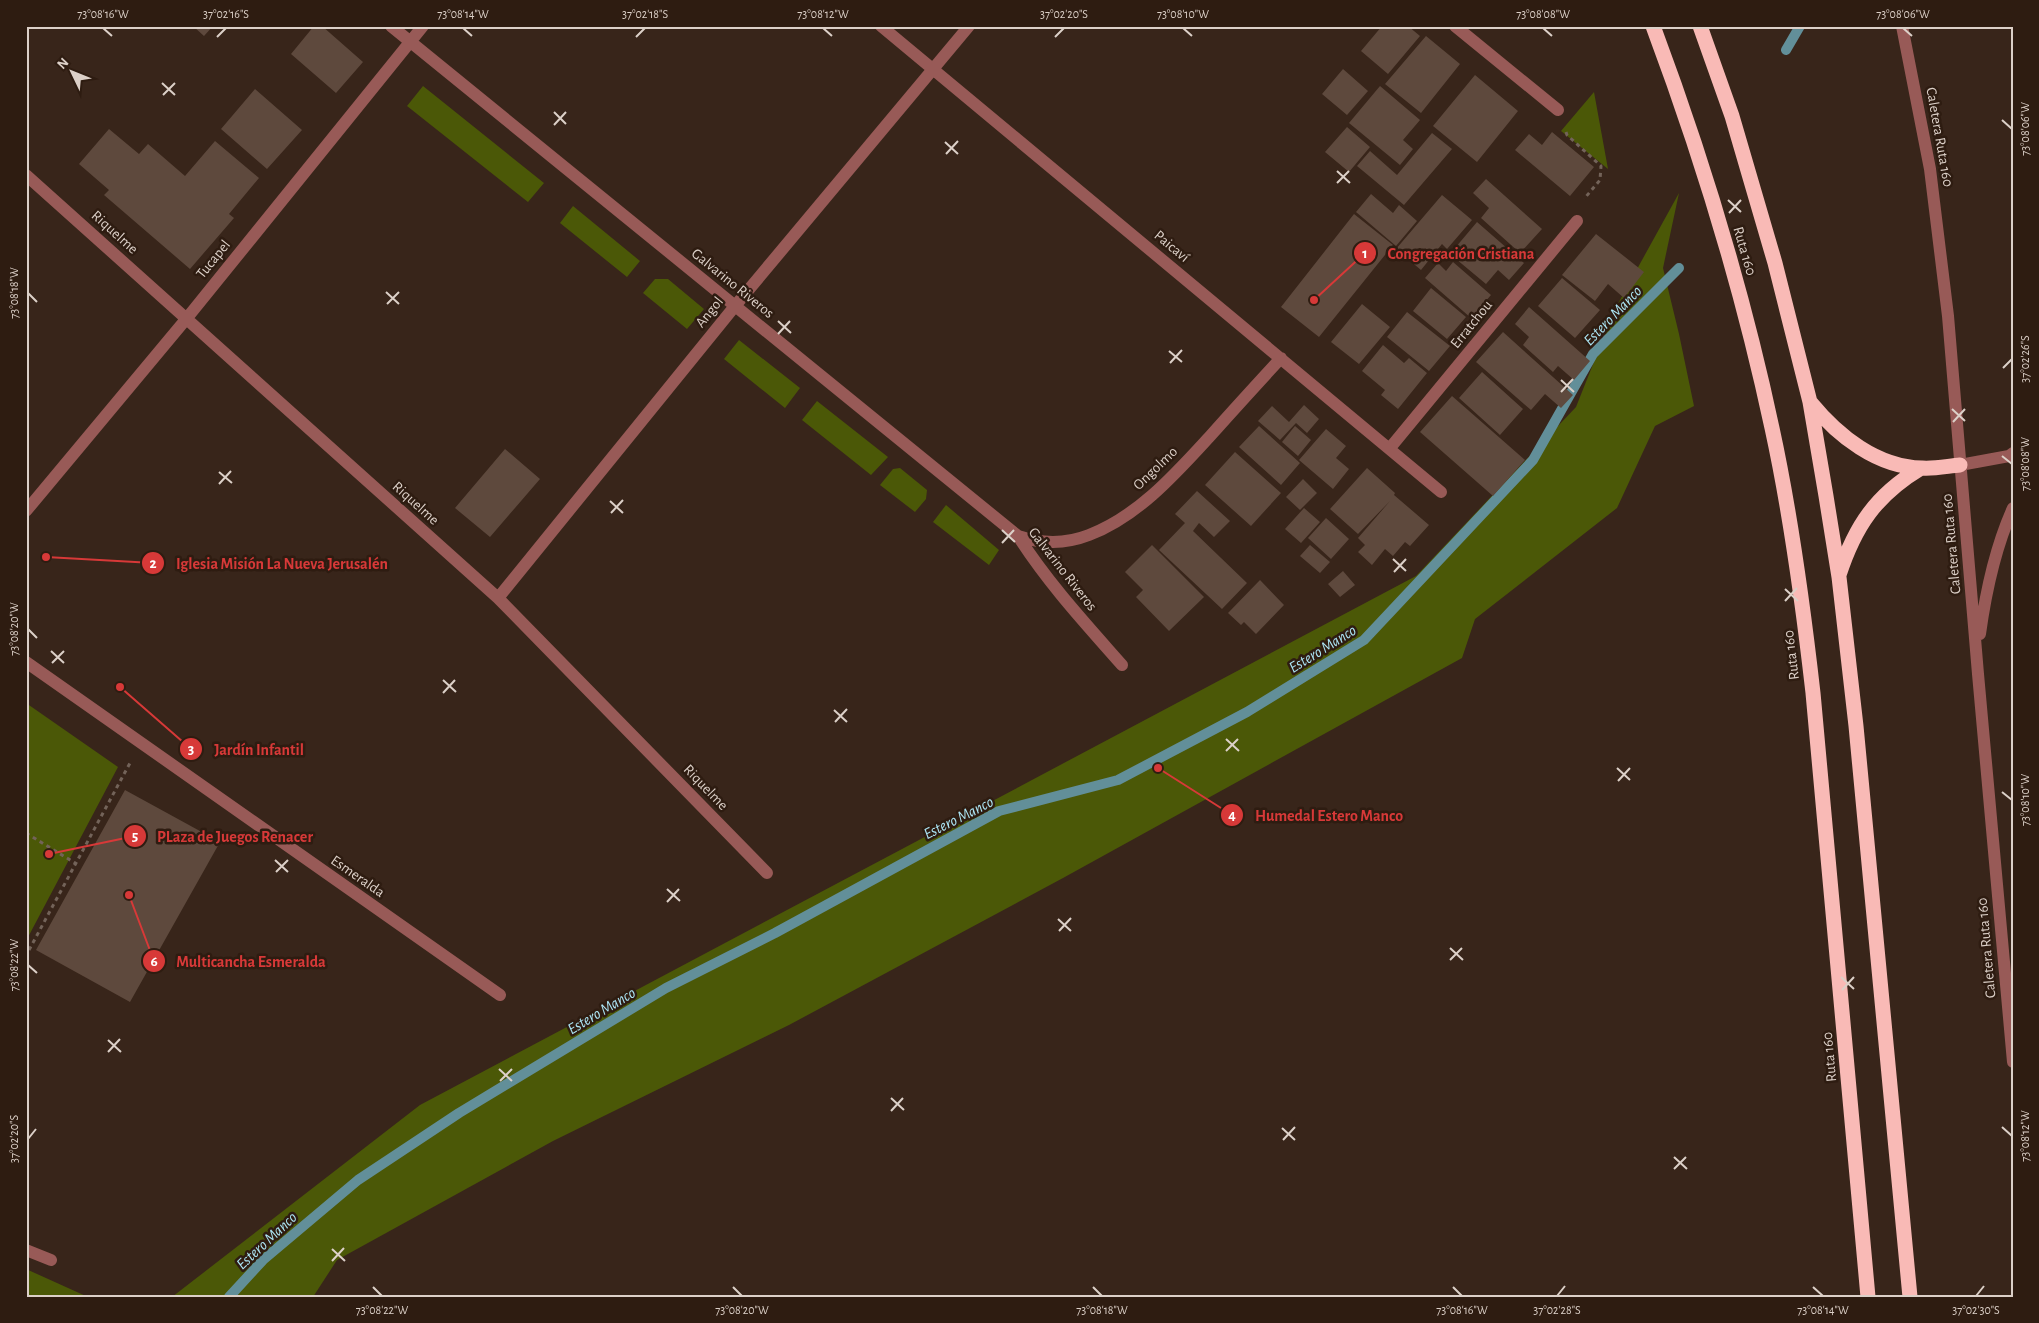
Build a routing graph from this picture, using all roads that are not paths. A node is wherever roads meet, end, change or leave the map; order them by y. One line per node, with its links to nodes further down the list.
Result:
1 (391, 26): 9 (street, Galvarino Riveros)
2 (423, 26): 9 (street, Tucapel)
3 (881, 26): 10 (street, Paicaví)
4 (968, 26): 10 (street, Angol)
5 (1455, 26): 11 (street)
6 (1652, 26): 36 (highway, Ruta 160)
7 (1700, 26): 17 (highway, Ruta 160)
8 (1902, 26): 20 (street, Caletera Ruta 160)
9 (410, 42): 14 (street, Galvarino Riveros); 15 (street, Tucapel)
10 (933, 69): 14 (street, Angol); 16 (street, Paicaví)
11 (1558, 110)
12 (26, 175): 15 (street, Riquelme)
13 (1577, 221): 18 (street, Erratchou)
14 (736, 306): 25 (street, Galvarino Riveros); 27 (street, Angol)
15 (187, 318): 24 (street, Tucapel); 27 (street, Riquelme)
16 (1281, 358): 18 (street, Paicaví); 25 (street, Ongolmo)
17 (1810, 402): 21 (highway); 26 (highway, Ruta 160)
18 (1390, 448): 22 (street, Paicaví)
19 (2013, 453): 20 (street)
20 (1960, 465): 21 (highway); 30 (street, Caletera Ruta 160)
21 (1921, 468): 26 (highway)
22 (1441, 492)
23 (2013, 508): 30 (street)
24 (26, 510)
25 (1018, 536): 29 (street, Galvarino Riveros)
26 (1839, 577): 37 (highway, Ruta 160)
27 (498, 598): 31 (street, Riquelme)
28 (26, 662): 32 (street, Esmeralda)
29 (1122, 665)
30 (1978, 674): 33 (street, Caletera Ruta 160)
31 (767, 873)
32 (500, 995)
33 (2013, 1062)
34 (26, 1250): 35 (street)
35 (50, 1260)
36 (1868, 1297)
37 (1910, 1297)

